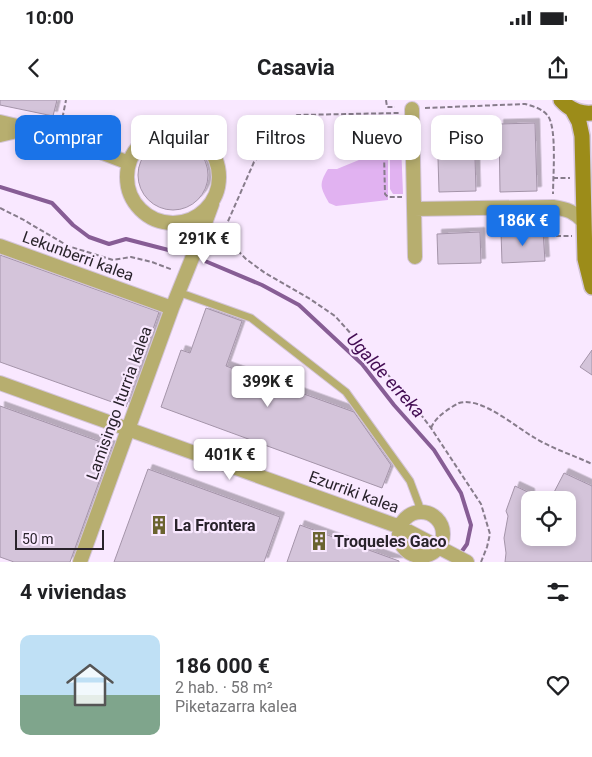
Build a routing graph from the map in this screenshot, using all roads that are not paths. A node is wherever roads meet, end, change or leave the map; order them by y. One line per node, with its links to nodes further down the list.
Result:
1 (566, 105): 3 (main road); 10 (main road)
2 (406, 108): 13 (street)
3 (592, 113)
4 (0, 122): 5 (street)
5 (15, 126)
6 (15, 132): 7 (street)
7 (0, 135)
8 (120, 160): 9 (street)
9 (128, 163): 12 (street); 15 (street)
10 (583, 183): 11 (street); 14 (main road)
11 (553, 200): 13 (street); 14 (street)
12 (212, 204): 15 (street); 17 (street, Lamisingo Iturria kalea)
13 (414, 209): 18 (street)
14 (584, 222): 19 (main road)
15 (173, 224): 17 (street)
16 (0, 246): 21 (street, Lekunberri kalea)
17 (193, 256): 20 (street, Lamisingo Iturria kalea)
18 (415, 257)
19 (592, 287)
20 (178, 292): 21 (street, Lamisingo Iturria kalea); 24 (lane)
21 (172, 308): 23 (street, Lamisingo Iturria kalea)
22 (0, 384): 23 (street, Ezurriki kalea)
23 (128, 430): 25 (street, Ezurriki kalea); 27 (street, Lamisingo Iturria kalea)
24 (418, 512): 25 (street); 26 (street)
25 (400, 527): 26 (street, Ezurriki kalea); 26 (street)
26 (439, 548): 28 (street, Ezurriki kalea)
27 (80, 562)
28 (467, 562)

